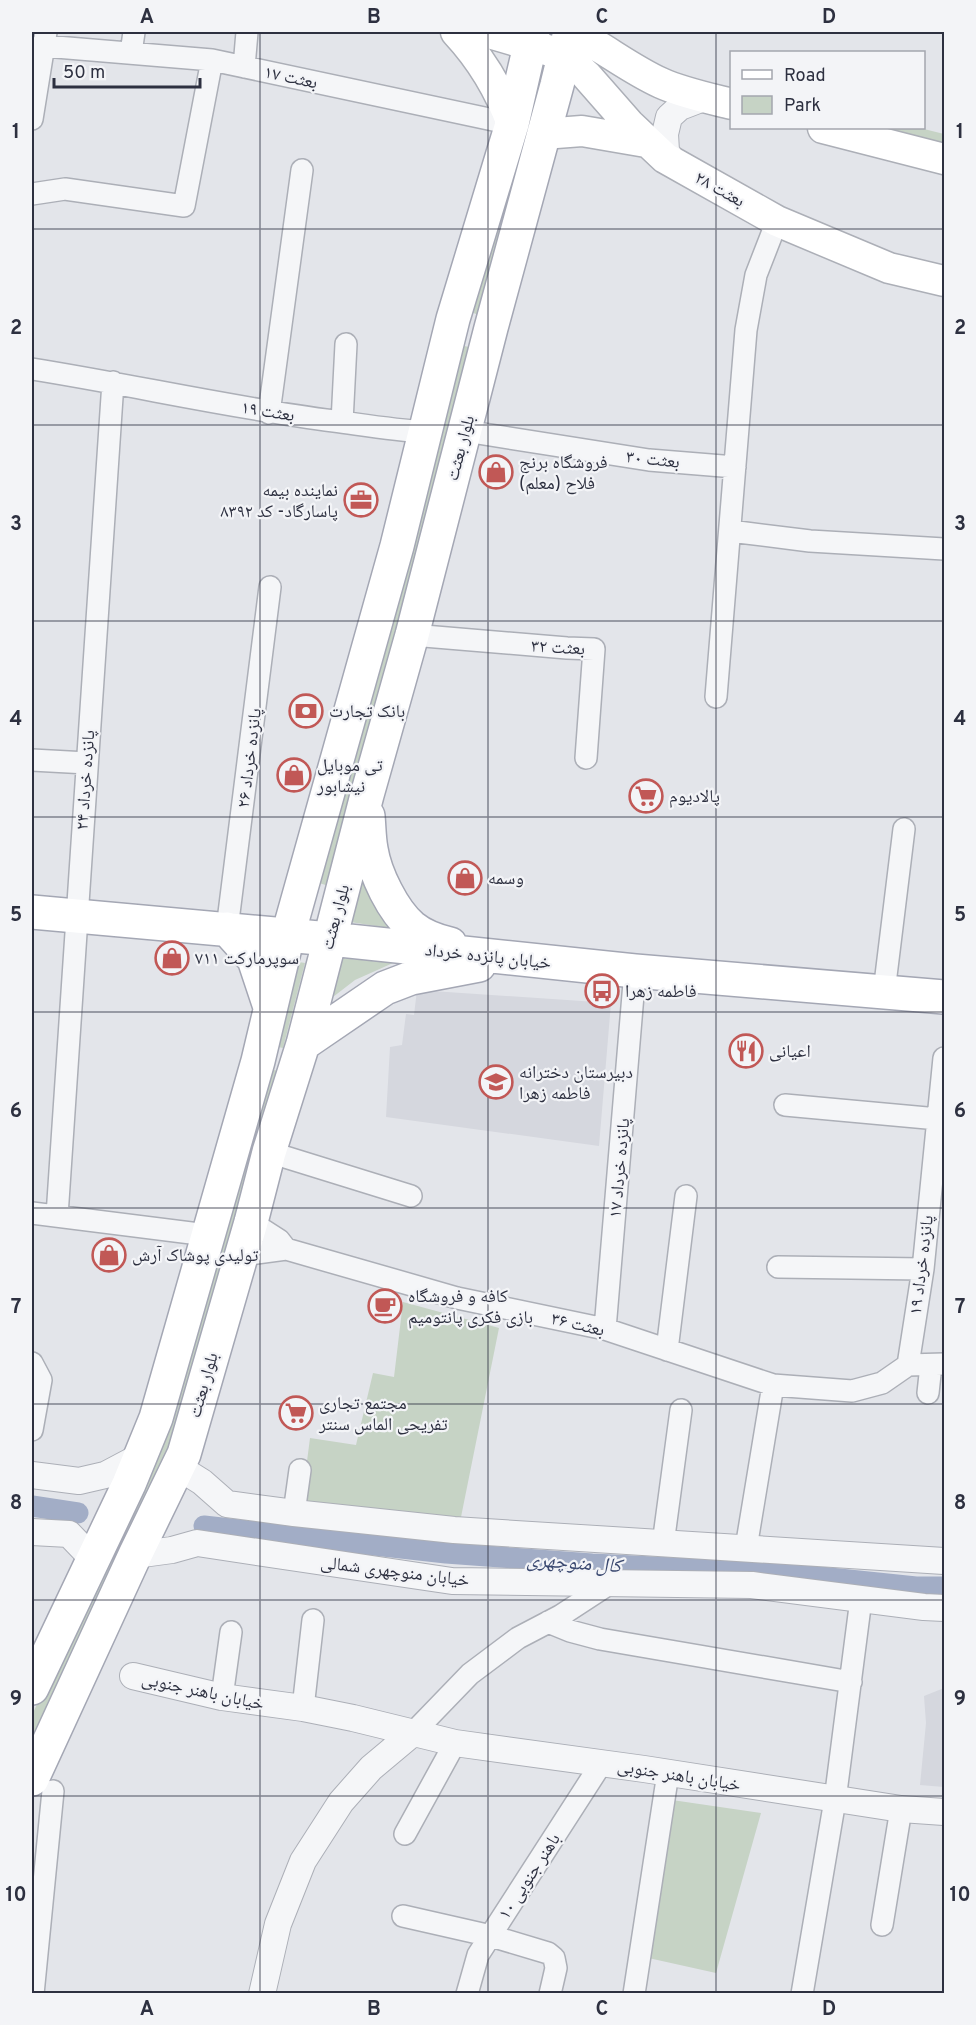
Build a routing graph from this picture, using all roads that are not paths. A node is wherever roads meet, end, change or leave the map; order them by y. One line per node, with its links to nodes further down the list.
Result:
1 (134, 32): 8 (street)
2 (247, 32): 10 (street)
3 (456, 32): 13 (main road)
4 (486, 32): 5 (main road, بعثت ۲۸)
5 (531, 38): 6 (main road, بعثت ۲۸); 13 (main road, بلوار بعثت)
6 (569, 40): 11 (main road); 15 (main road, بلوار بعثت); 16 (main road, بعثت ۲۸)
7 (41, 42): 8 (street, بعثت ۱۷); 12 (street)
8 (131, 53): 9 (street, بعثت ۱۷)
9 (212, 60): 10 (street, بعثت ۱۷); 20 (street)
10 (244, 67): 13 (street, بعثت ۱۷)
11 (719, 100): 18 (street)
12 (32, 119)
13 (512, 124): 23 (main road, بلوار بعثت)
14 (827, 129): 17 (main road)
15 (543, 134): 16 (main road); 24 (main road, بلوار بعثت)
16 (646, 142): 18 (main road, بعثت ۲۸)
17 (945, 159)
18 (674, 164): 21 (main road, بعثت ۲۸)
19 (302, 170): 28 (street)
20 (32, 194)
21 (777, 221): 22 (main road, بعثت ۲۸); 32 (street)
22 (945, 281)
23 (453, 319): 24 (main road); 31 (main road, بلوار بعثت)
24 (491, 328): 30 (main road, بلوار بعثت)
25 (346, 344): 29 (street)
26 (32, 369): 27 (street, بعثت ۱۹)
27 (113, 382): 28 (street, بعثت ۱۹); 40 (street, پانزده خرداد ۲۴)
28 (269, 413): 29 (street, بعثت ۱۹)
29 (342, 422): 31 (street, بعثت ۱۹)
30 (465, 431): 32 (street, بعثت ۳۰); 36 (main road, بلوار بعثت)
31 (425, 432): 46 (main road, بلوار بعثت)
32 (735, 467): 33 (street)
33 (730, 531): 34 (street); 37 (street)
34 (945, 549)
35 (270, 587): 45 (street, پانزده خرداد ۲۶)
36 (412, 635): 38 (street, بعثت ۳۲); 41 (main road, بلوار بعثت)
37 (716, 697)
38 (586, 758)
39 (32, 760): 40 (street)
40 (87, 764): 44 (street, پانزده خرداد ۲۴)
41 (366, 795): 47 (main road, بلوار بعثت); 48 (main road)
42 (904, 829): 50 (street)
43 (32, 912): 44 (main road, خیابان پانزده خرداد)
44 (77, 917): 45 (main road, خیابان پانزده خرداد); 62 (street, پانزده خرداد ۲۴)
45 (227, 929): 46 (main road, خیابان پانزده خرداد); 52 (main road)
46 (288, 935): 47 (main road, خیابان پانزده خرداد); 52 (main road, بلوار بعثت)
47 (330, 939): 48 (main road, خیابان پانزده خرداد); 53 (main road, بلوار بعثت)
48 (505, 957): 49 (main road, خیابان پانزده خرداد); 53 (main road)
49 (634, 971): 50 (main road, خیابان پانزده خرداد); 70 (street, پانزده خرداد ۱۷)
50 (884, 992): 51 (main road, خیابان پانزده خرداد)
51 (945, 997)
52 (270, 1007): 55 (main road, بلوار بعثت)
53 (299, 1058): 55 (main road); 58 (main road, بلوار بعثت)
54 (945, 1058): 57 (street, پانزده خرداد ۱۹)
55 (258, 1061): 65 (main road, بلوار بعثت)
56 (785, 1105): 57 (street)
57 (940, 1130): 63 (street, پانزده خرداد ۱۹)
58 (269, 1152): 59 (street); 64 (main road, بلوار بعثت)
59 (411, 1196)
60 (686, 1196): 71 (street)
61 (32, 1213): 62 (street)
62 (57, 1216): 65 (street)
63 (936, 1216): 69 (street, پانزده خرداد ۱۹)
64 (251, 1222): 66 (street, بعثت ۳۶); 67 (main road, بلوار بعثت)
65 (207, 1235): 79 (main road, بلوار بعثت)
66 (286, 1249): 67 (street); 70 (street, بعثت ۳۶)
67 (242, 1255): 80 (main road, بلوار بعثت)
68 (778, 1267): 69 (street)
69 (922, 1269): 73 (street, پانزده خرداد ۱۹)
70 (605, 1329): 71 (street, بعثت ۳۶)
71 (667, 1350): 75 (street, بعثت ۳۶)
72 (32, 1363): 78 (street)
73 (908, 1365): 74 (street); 75 (street, بعثت ۳۶)
74 (938, 1365): 76 (street)
75 (773, 1386): 86 (street)
76 (928, 1393)
77 (681, 1410): 85 (street)
78 (32, 1430)
79 (139, 1456): 82 (street); 88 (main road, بلوار بعثت)
80 (178, 1467): 83 (street); 87 (main road, بلوار بعثت)
81 (300, 1470): 83 (street)
82 (32, 1475)
83 (294, 1513): 85 (street)
84 (32, 1532): 88 (street)
85 (663, 1544): 86 (street)
86 (746, 1548): 89 (street)
87 (135, 1555): 90 (street, خیابان منوچهری شمالی); 105 (main road, بلوار بعثت)
88 (92, 1558): 98 (main road, بلوار بعثت)
89 (945, 1561)
90 (609, 1584): 91 (street, خیابان منوچهری شمالی); 94 (street)
91 (861, 1599): 92 (street, خیابان منوچهری شمالی); 97 (street)
92 (945, 1608)
93 (313, 1620): 100 (street)
94 (548, 1622): 97 (street); 101 (street)
95 (231, 1632): 99 (street)
96 (133, 1676): 99 (street, خیابان باهنر جنوبی)
97 (850, 1682): 106 (street)
98 (32, 1688)
99 (222, 1697): 100 (street, خیابان باهنر جنوبی)
100 (303, 1708): 101 (street, خیابان باهنر جنوبی)
101 (414, 1732): 102 (street, خیابان باهنر جنوبی); 114 (street)
102 (455, 1743): 103 (street, خیابان باهنر جنوبی); 109 (street)
103 (601, 1764): 104 (street, خیابان باهنر جنوبی); 112 (street, باهنر جنوبی ۱۰)
104 (668, 1773): 106 (street, خیابان باهنر جنوبی); 117 (street)
105 (42, 1785): 113 (street)
106 (835, 1800): 107 (street, خیابان باهنر جنوبی); 118 (street)
107 (901, 1809): 108 (street, خیابان باهنر جنوبی); 111 (street)
108 (945, 1812)
109 (405, 1834)
110 (403, 1916): 112 (street)
111 (882, 1925)
112 (491, 1936): 115 (street, باهنر جنوبی ۱۰); 116 (street)
113 (33, 1994)
114 (262, 1994)
115 (467, 1994)
116 (550, 1994)
117 (634, 1994)
118 (802, 1994)

